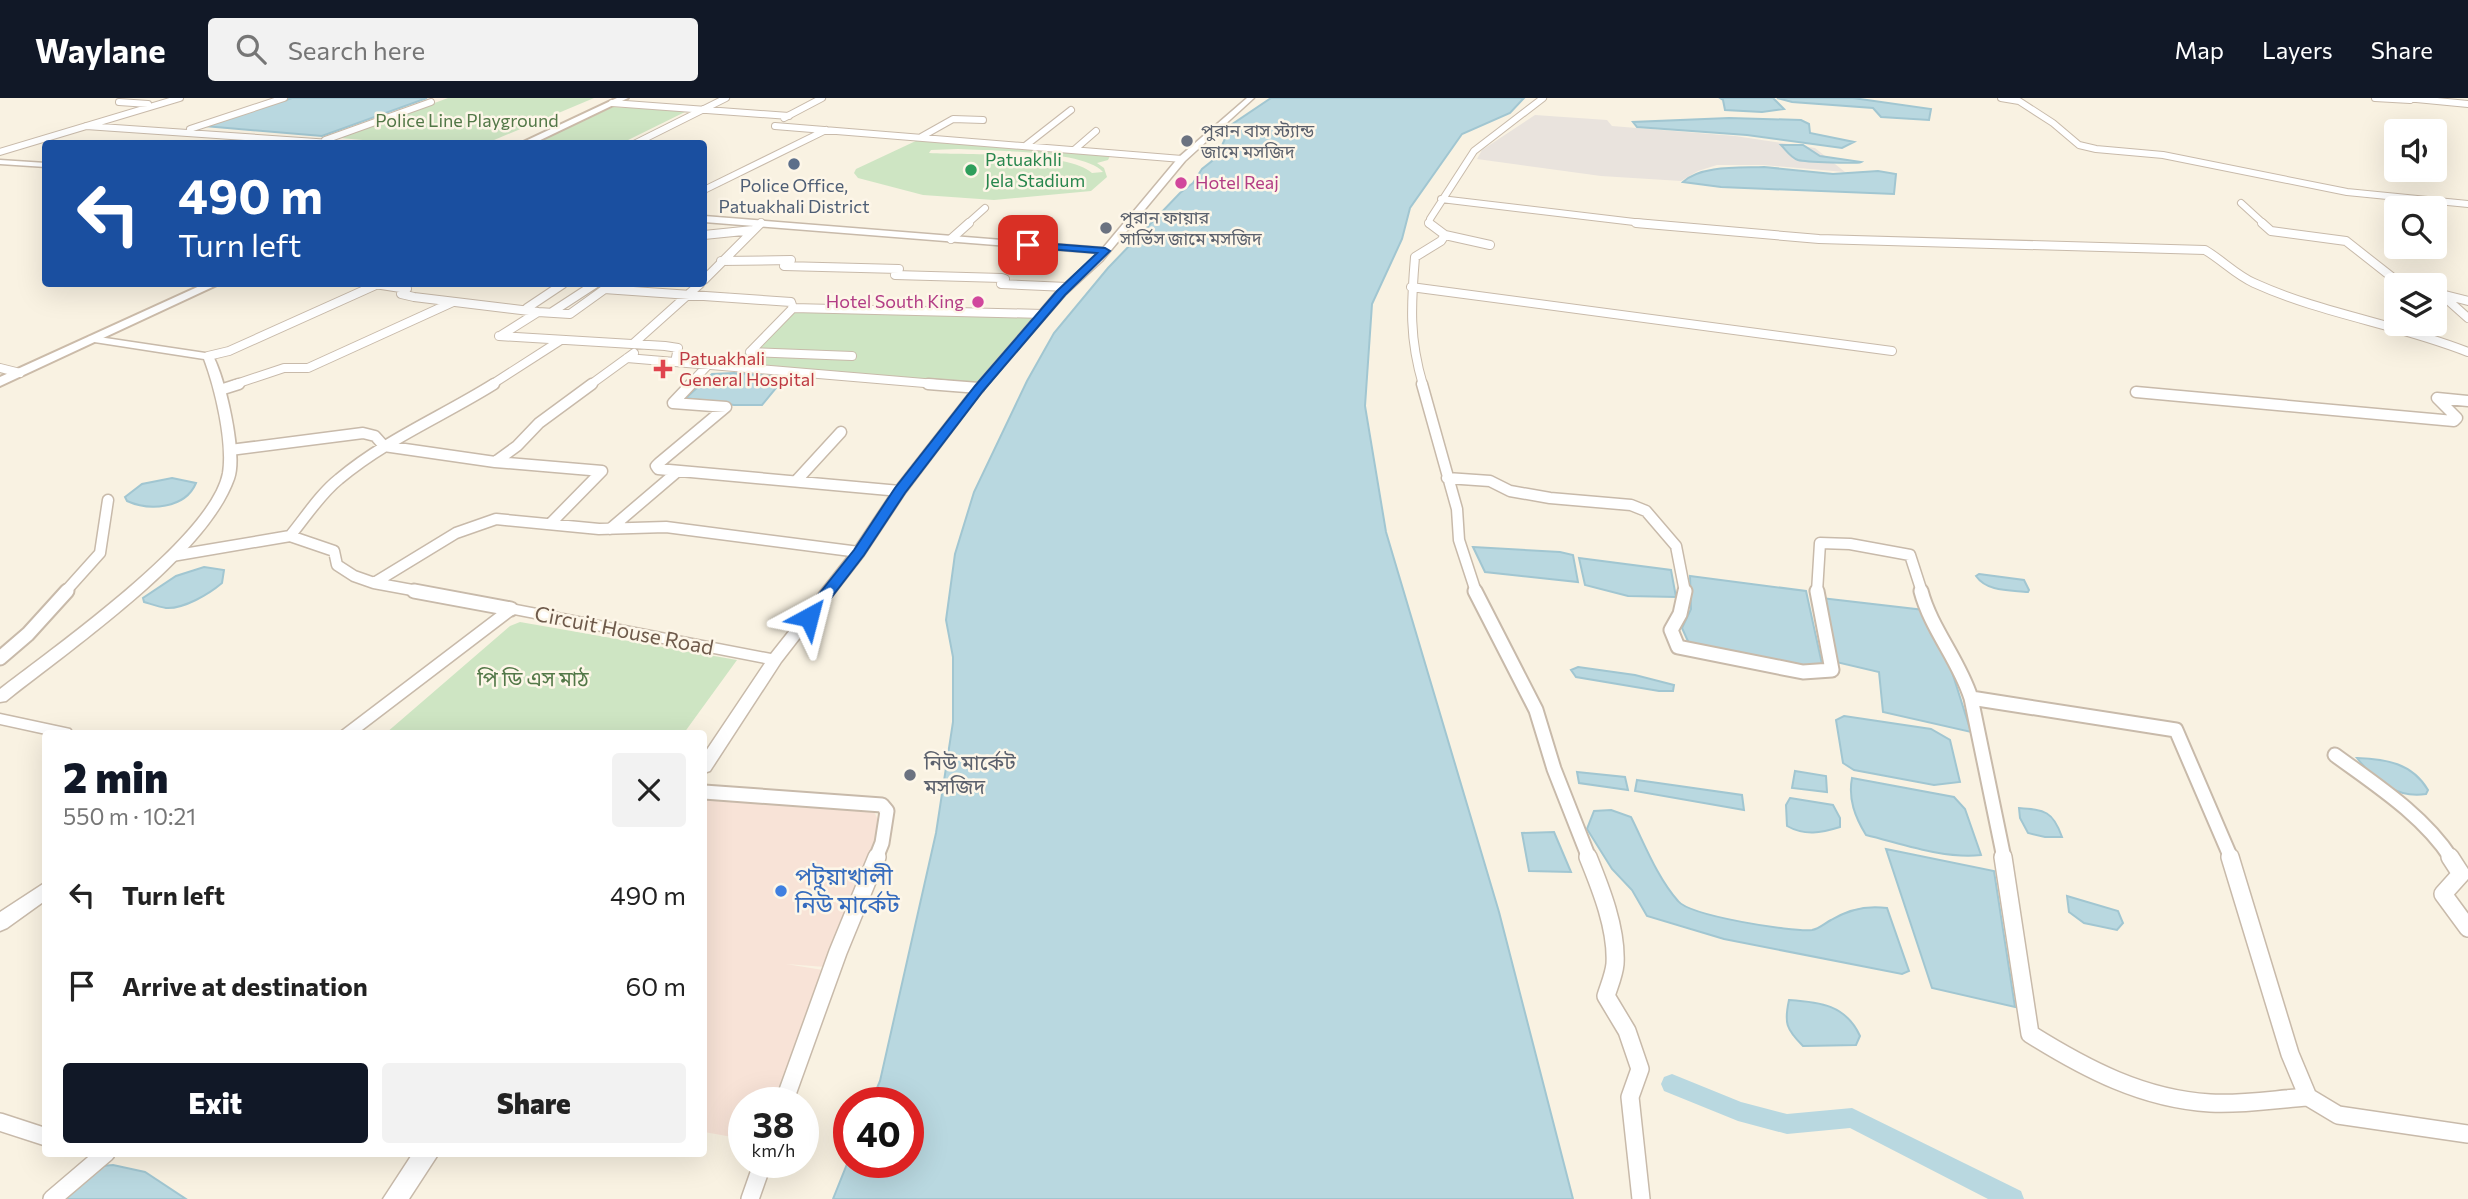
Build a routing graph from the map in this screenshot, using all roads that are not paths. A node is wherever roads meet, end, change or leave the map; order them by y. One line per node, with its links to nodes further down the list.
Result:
1 (180, 98): 14 (street)
2 (285, 98): 23 (street)
3 (624, 98): 13 (main road)
4 (726, 98): 16 (street)
5 (822, 98): 18 (street)
6 (1251, 98): 32 (street)
7 (1543, 98): 36 (street)
8 (2001, 98): 38 (street)
9 (2375, 98): 10 (street)
10 (2408, 99): 15 (street)
11 (119, 102): 14 (street)
12 (430, 102): 26 (street)
13 (612, 103): 16 (street); 27 (main road)
14 (159, 104): 20 (street)
15 (2468, 104)
16 (701, 110): 18 (street); 28 (street)
17 (1071, 110): 29 (street)
18 (789, 116): 21 (street)
19 (983, 120): 24 (street)
20 (86, 126): 23 (street); 31 (street)
21 (826, 130): 24 (street); 35 (street)
22 (1096, 131): 30 (street)
23 (183, 132): 25 (street)
24 (921, 138): 29 (street)
25 (293, 140)
26 (326, 140)
27 (532, 140)
28 (642, 140)
29 (1025, 146): 30 (street)
30 (1074, 150): 32 (street)
31 (1, 151)
32 (1182, 159): 46 (street)
33 (0, 162): 34 (street)
34 (42, 165)
35 (707, 189)
36 (1441, 200): 43 (street); 76 (street)
37 (2241, 202): 48 (street)
38 (2468, 204)
39 (985, 208): 44 (street)
40 (707, 219): 41 (street)
41 (757, 227): 42 (street); 44 (street); 47 (street)
42 (707, 234)
43 (1445, 235): 45 (street); 58 (street)
44 (951, 239): 46 (street)
45 (1490, 245)
46 (1105, 251): 57 (street)
47 (721, 261): 49 (street); 57 (street)
48 (2386, 273)
49 (707, 276)
50 (206, 287): 71 (main road)
51 (369, 287): 77 (street)
52 (395, 287): 64 (street)
53 (558, 287): 65 (street)
54 (590, 287): 68 (street)
55 (608, 287): 59 (street)
56 (697, 287): 60 (street)
57 (1067, 287): 69 (street)
58 (1411, 287): 75 (street); 94 (street)
59 (604, 289): 60 (street); 68 (street)
60 (689, 295): 66 (street); 73 (street)
61 (2447, 295): 62 (street)
62 (2468, 300)
63 (2447, 301): 70 (street)
64 (453, 302): 67 (street); 86 (street)
65 (527, 308)
66 (793, 308): 69 (street); 78 (street)
67 (538, 312): 68 (street); 72 (street)
68 (552, 312)
69 (1043, 314): 85 (street)
70 (2468, 318)
71 (92, 339): 77 (street); 83 (main road)
72 (561, 340): 73 (street); 90 (street)
73 (634, 344): 74 (street)
74 (645, 344): 79 (street); 80 (street)
75 (1892, 351)
76 (2468, 352)
77 (208, 356): 86 (street)
78 (852, 356)
79 (627, 358): 80 (street); 92 (street)
80 (675, 362): 81 (street)
81 (708, 365): 85 (street); 93 (street)
82 (0, 368): 83 (street)
83 (20, 373): 84 (main road)
84 (0, 382)
85 (979, 388): 96 (street)
86 (220, 390): 91 (street)
87 (2136, 391): 88 (street)
88 (2468, 401)
89 (841, 432): 95 (street)
90 (384, 446): 91 (street); 92 (street); 100 (street)
91 (230, 450): 102 (street)
92 (495, 462): 98 (street)
93 (678, 471): 95 (street); 99 (street)
94 (1447, 478): 108 (street); 129 (street)
95 (797, 480): 96 (street)
96 (900, 491): 101 (street)
97 (108, 500): 105 (street)
98 (551, 523): 99 (street); 103 (street)
99 (610, 529): 101 (street)
100 (290, 536): 102 (street); 103 (street)
101 (859, 552): 106 (street)
102 (172, 556): 107 (street)
103 (374, 583): 104 (street)
104 (511, 609): 106 (street, Circuit House Road); 111 (street, Circuit House Road)
105 (0, 658)
106 (775, 660): 113 (street)
107 (0, 697)
108 (1971, 698): 119 (street); 119 (street)
109 (0, 719): 110 (street)
110 (50, 730)
111 (350, 730)
112 (2335, 755): 117 (street)
113 (707, 762)
114 (707, 792): 118 (street)
115 (42, 892): 116 (street)
116 (0, 923)
117 (2468, 928)
118 (790, 1087)
119 (2308, 1097): 121 (street)
120 (0, 1122): 122 (street)
121 (2468, 1134)
122 (42, 1135)
123 (101, 1157): 126 (street)
124 (425, 1157): 127 (street)
125 (757, 1178): 128 (street)
126 (52, 1199)
127 (395, 1199)
128 (750, 1199)
129 (1641, 1199)

